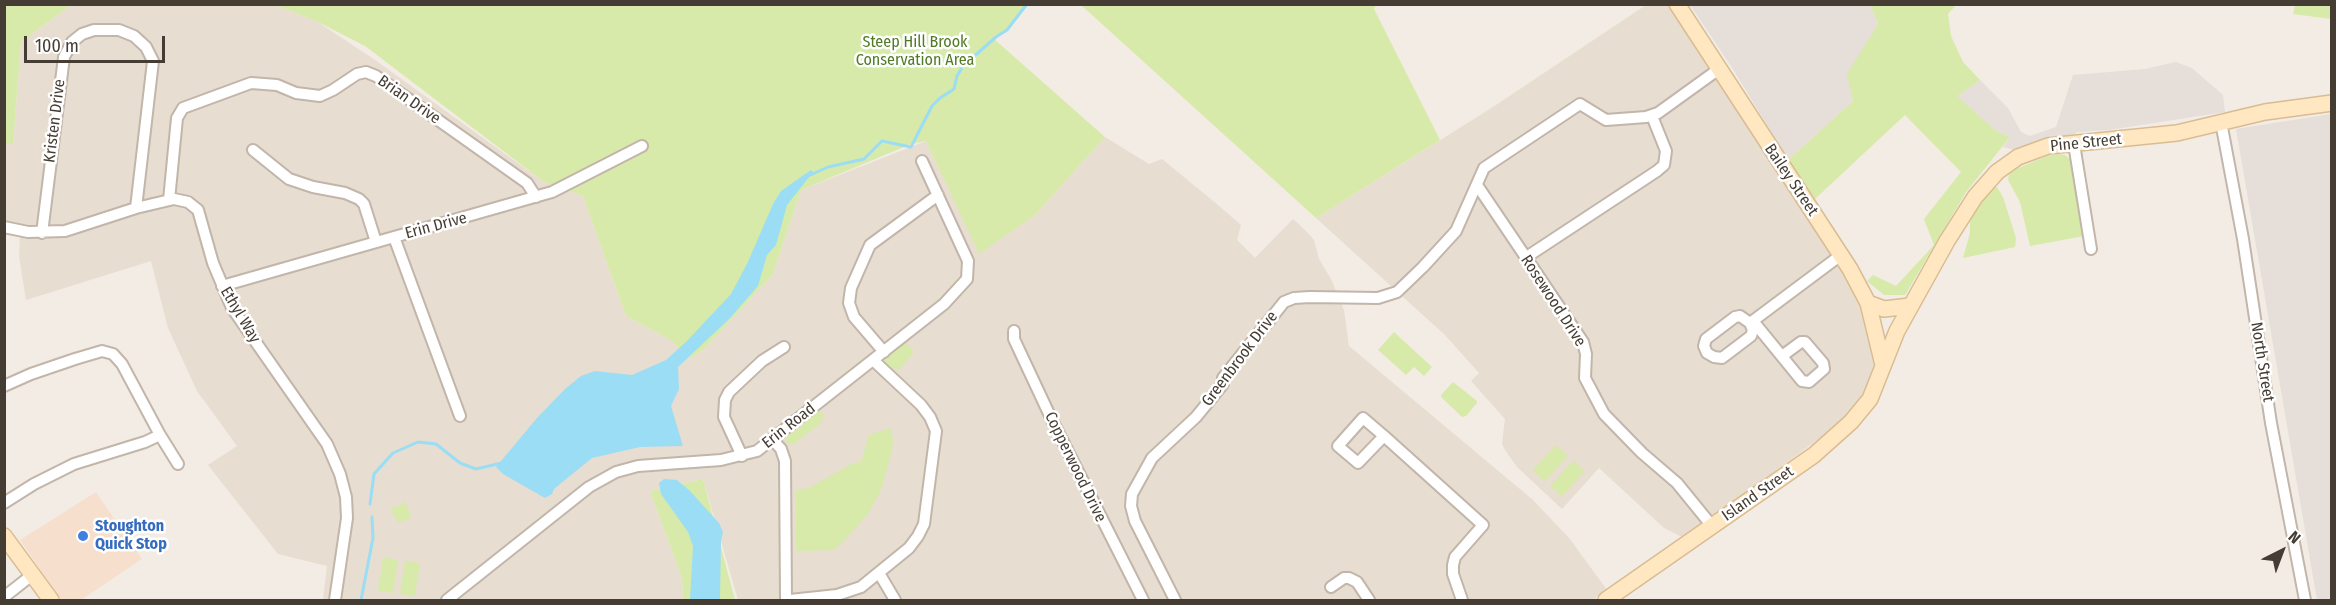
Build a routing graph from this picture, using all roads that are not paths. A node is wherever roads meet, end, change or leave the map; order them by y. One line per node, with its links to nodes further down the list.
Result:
1 (1677, 4): 2 (street, Bailey Street)
2 (1719, 69): 4 (street); 20 (street, Bailey Street)
3 (2331, 103): 5 (street, Pine Street)
4 (1652, 116): 10 (street, Greenbrook Drive); 21 (street)
5 (2221, 122): 6 (street, Pine Street); 56 (street, North Street)
6 (2074, 144): 19 (street); 24 (street, Pine Street)
7 (642, 146): 12 (street, Erin Drive)
8 (253, 150): 18 (street)
9 (922, 161): 11 (street, Erin Road)
10 (1477, 185): 21 (street, Rosewood Drive); 52 (street, Greenbrook Drive)
11 (938, 195): 28 (street, Erin Road); 28 (street)
12 (536, 196): 13 (street, Brian Drive); 17 (street, Erin Drive)
13 (169, 200): 14 (street); 22 (street, Ethyl Way)
14 (136, 208): 16 (street); 16 (street, Kristen Drive)
15 (4, 227): 16 (street)
16 (42, 233)
17 (394, 237): 18 (street, Erin Drive); 33 (street)
18 (376, 242): 22 (street, Erin Drive)
19 (2091, 249)
20 (1841, 255): 23 (street, Bailey Street); 25 (street)
21 (1525, 258): 40 (street, Rosewood Drive)
22 (222, 286): 47 (street, Ethyl Way)
23 (1868, 303): 24 (street); 31 (street, Bailey Street)
24 (1910, 306): 31 (street, Pine Street)
25 (1751, 322): 25 (street); 29 (street)
26 (1014, 331): 51 (street, Copperwood Drive)
27 (784, 347): 37 (street)
28 (884, 352): 30 (street, Erin Road)
29 (1782, 356)
30 (873, 360): 36 (street, Erin Road); 42 (street)
31 (1883, 365): 40 (street, Island Street)
32 (4, 386): 34 (street)
33 (460, 416)
34 (160, 435): 38 (street); 39 (street)
35 (1384, 436): 54 (street)
36 (773, 440): 37 (street, Erin Road); 49 (street)
37 (742, 456): 48 (street, Erin Road)
38 (178, 464)
39 (4, 503)
40 (1712, 526): 55 (street, Island Street)
41 (4, 536): 43 (street)
42 (879, 573): 49 (street); 50 (street)
43 (32, 575): 45 (street); 46 (street)
44 (1331, 587): 53 (street)
45 (4, 597)
46 (51, 600)
47 (335, 600)
48 (447, 600)
49 (788, 600)
50 (895, 600)
51 (1143, 600)
52 (1175, 600)
53 (1370, 600)
54 (1462, 600)
55 (1606, 600)
56 (2305, 600)

